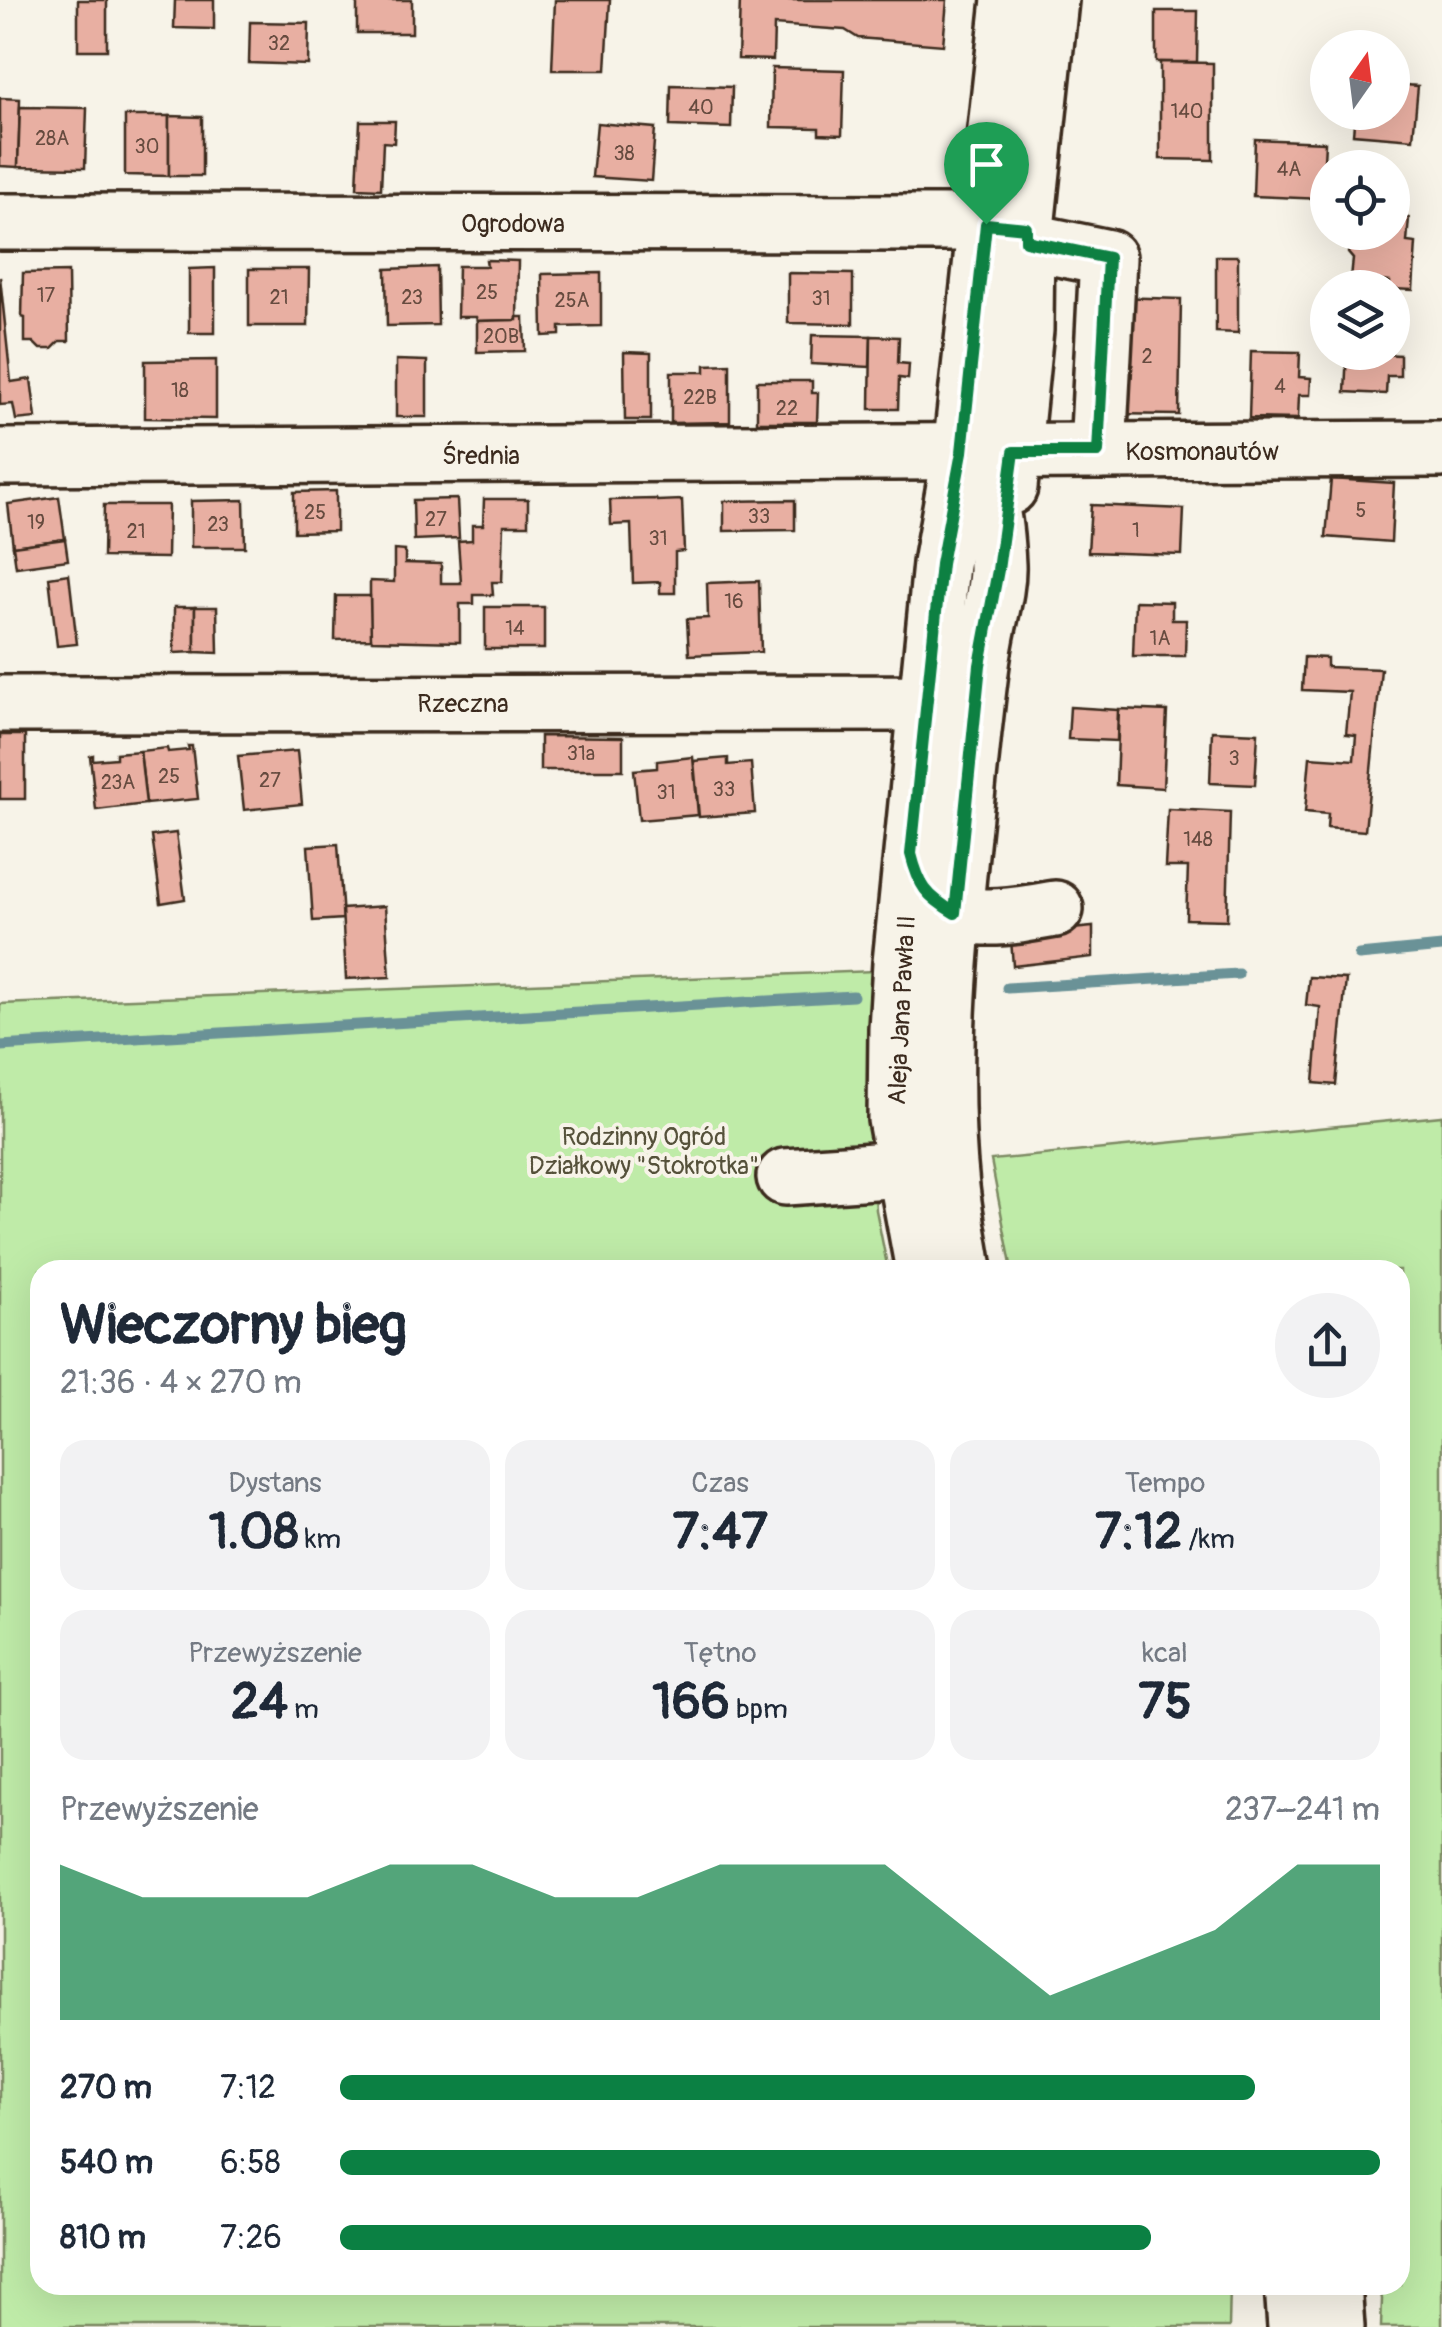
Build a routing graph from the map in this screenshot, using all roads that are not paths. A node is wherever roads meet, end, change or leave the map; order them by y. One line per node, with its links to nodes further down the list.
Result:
1 (1010, 0): 4 (street, Aleja Jana Pawła II)
2 (1050, 0): 4 (street, Aleja Jana Pawła II)
3 (0, 222): 4 (street, Ogrodowa)
4 (1013, 231): 6 (street, Aleja Jana Pawła II); 7 (street, Ogrodowa)
5 (1442, 450): 7 (street, Kosmonautów)
6 (988, 452): 7 (street, Kosmonautów); 8 (street, Średnia); 9 (street, Aleja Jana Pawła II); 10 (street, Aleja Jana Pawła II)
7 (1098, 452)
8 (0, 457)
9 (980, 665): 10 (street); 14 (street, Aleja Jana Pawła II)
10 (926, 702): 11 (street, Rzeczna); 12 (street, Aleja Jana Pawła II)
11 (0, 704)
12 (911, 854): 14 (street); 15 (street, Aleja Jana Pawła II)
13 (1055, 909): 14 (street)
14 (955, 913): 18 (street, Aleja Jana Pawła II)
15 (904, 1169): 16 (street); 17 (street, Aleja Jana Pawła II)
16 (785, 1177)
17 (922, 1260)
18 (962, 1260)
19 (1294, 2295): 21 (street)
20 (1333, 2295): 22 (street)
21 (1296, 2327)
22 (1336, 2327)

